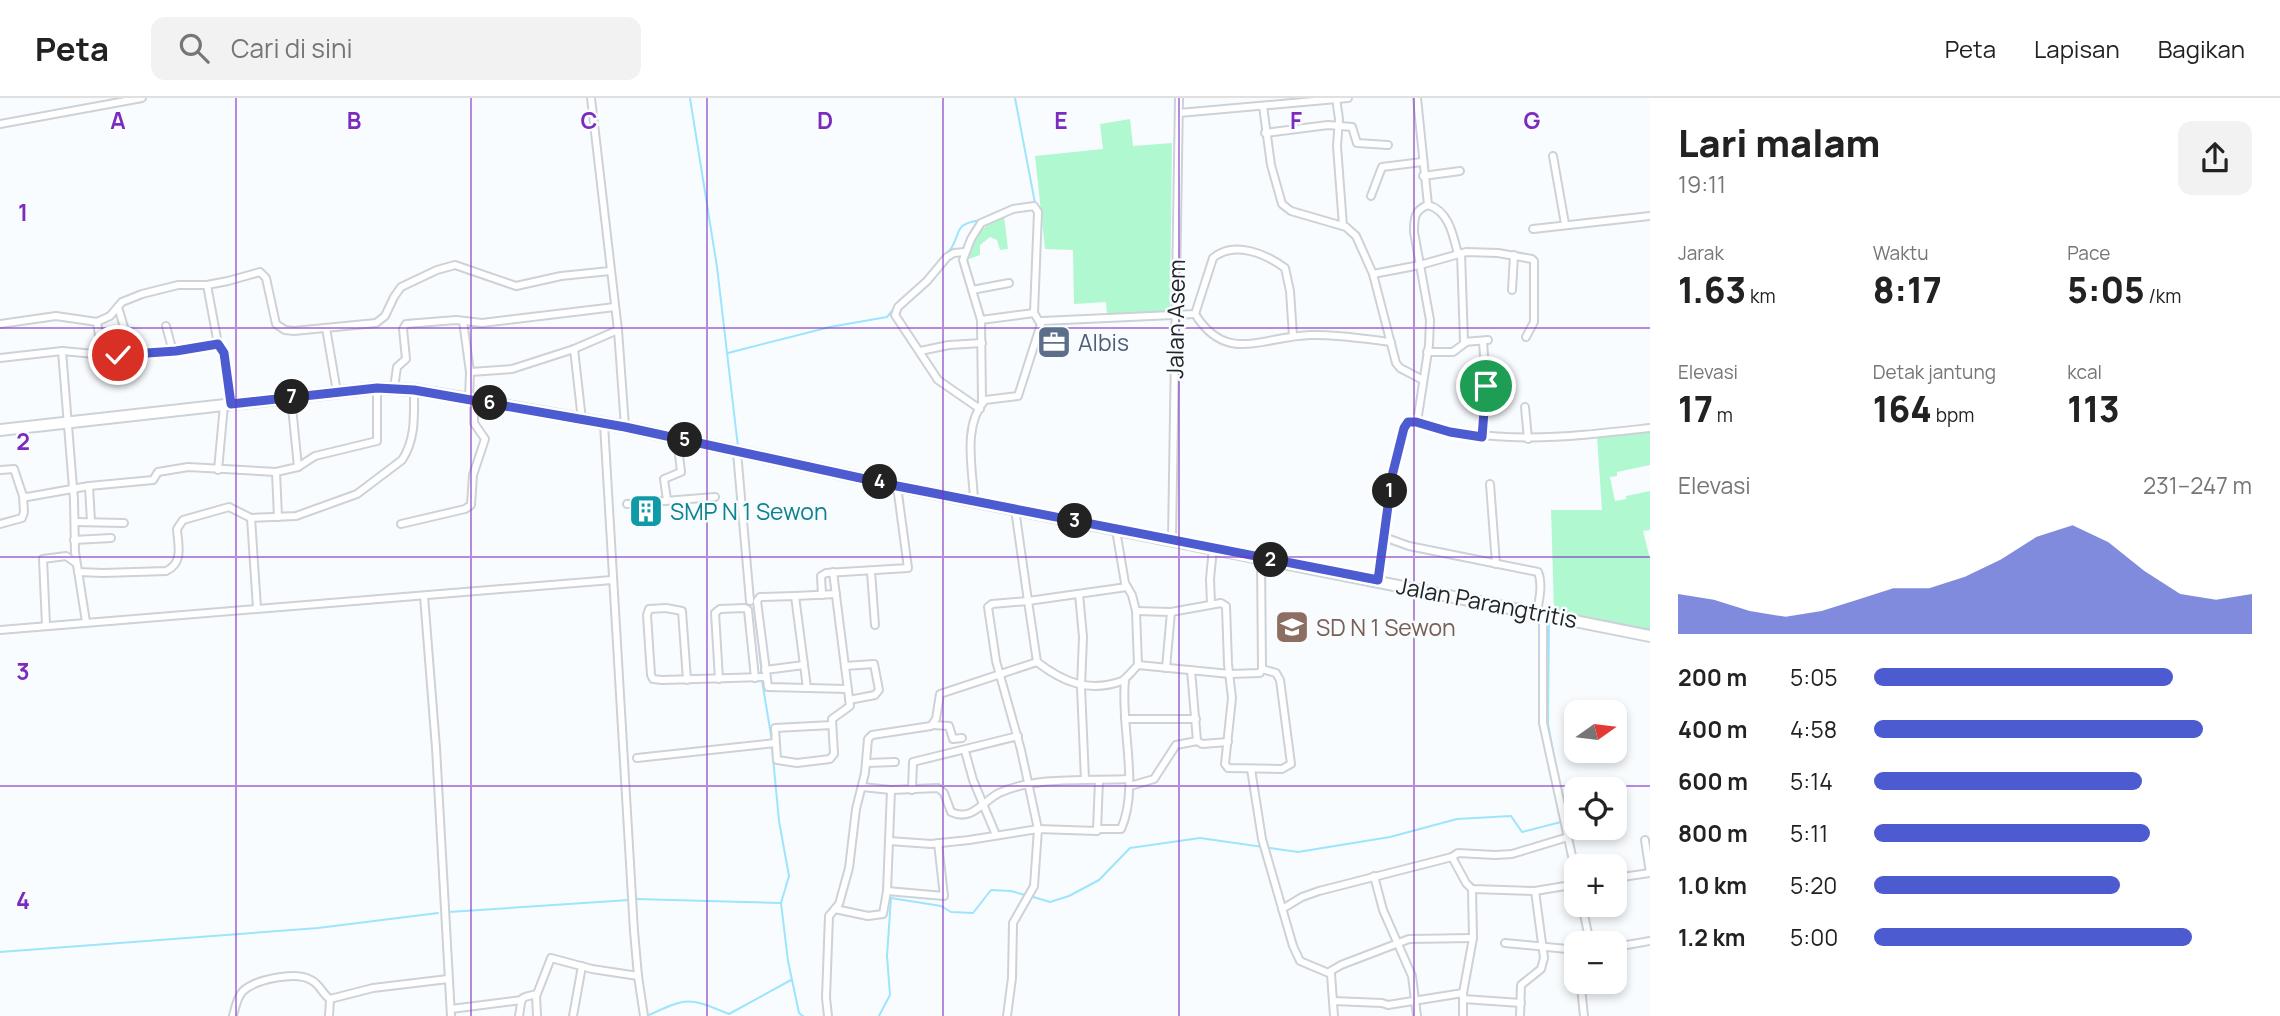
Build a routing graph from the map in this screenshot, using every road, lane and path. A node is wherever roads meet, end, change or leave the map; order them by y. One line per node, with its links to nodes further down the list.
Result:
1 (142, 98): 7 (street)
2 (591, 98): 28 (street)
3 (1180, 98): 9 (street, Jalan Asem)
4 (1336, 98): 5 (street); 8 (street); 11 (street)
5 (1348, 98)
6 (1417, 98): 15 (street)
7 (107, 101): 10 (street)
8 (1266, 103): 9 (street); 12 (street)
9 (1179, 113): 38 (street, Jalan Asem)
10 (0, 124)
11 (1338, 125): 12 (street); 13 (street); 22 (street)
12 (1265, 133): 22 (street)
13 (1388, 145)
14 (1553, 156): 21 (street)
15 (1422, 162): 17 (street); 18 (street)
16 (1460, 170): 17 (street)
17 (1423, 176): 19 (street)
18 (1371, 196)
19 (1428, 205): 25 (street); 27 (street)
20 (1650, 216): 21 (street)
21 (1565, 224): 23 (street)
22 (1343, 226): 29 (street)
23 (1533, 229)
24 (965, 252): 32 (street); 36 (street); 55 (street)
25 (1459, 253): 26 (street); 27 (street); 51 (street)
26 (1514, 255): 33 (street); 48 (street)
27 (1420, 265): 29 (street); 57 (street)
28 (610, 271): 35 (street); 45 (street)
29 (1373, 274): 49 (street)
30 (1009, 283): 32 (street)
31 (207, 285): 34 (street); 45 (street); 52 (street)
32 (972, 290): 39 (street)
33 (1512, 290)
34 (118, 306): 41 (street); 58 (street)
35 (615, 307): 40 (street); 46 (street)
36 (1034, 313): 39 (street); 42 (street)
37 (1195, 314): 38 (street); 47 (street); 47 (street)
38 (1175, 316): 42 (street); 108 (street, Jalan Asem)
39 (981, 320): 50 (street)
40 (463, 321): 61 (street); 64 (street)
41 (97, 322): 43 (street); 59 (street)
42 (1040, 323): 70 (street)
43 (0, 324)
44 (166, 326): 56 (street)
45 (327, 328): 66 (street)
46 (618, 330): 53 (street); 76 (street)
47 (1293, 336): 49 (street)
48 (1526, 337)
49 (1391, 342): 62 (street)
50 (982, 343): 55 (street); 70 (street)
51 (1465, 343): 57 (street); 79 (street)
52 (218, 344): 56 (street); 69 (street)
53 (574, 349): 61 (street); 72 (street)
54 (62, 351): 59 (street); 60 (street); 74 (street)
55 (920, 351): 70 (street)
56 (173, 352): 58 (street)
57 (1427, 352): 62 (street)
58 (132, 354): 59 (street)
59 (102, 355)
60 (0, 358)
61 (470, 372): 68 (street)
62 (1423, 380): 73 (street)
63 (377, 388): 64 (main road, Jalan Parangtritis); 66 (main road, Jalan Parangtritis); 83 (street)
64 (394, 388): 65 (main road, Jalan Parangtritis)
65 (414, 390): 68 (main road, Jalan Parangtritis); 97 (street)
66 (337, 392): 67 (main road, Jalan Parangtritis)
67 (291, 397): 69 (main road, Jalan Parangtritis); 83 (street)
68 (471, 400): 72 (main road, Jalan Parangtritis); 103 (street)
69 (227, 404): 74 (main road, Jalan Parangtritis); 85 (street)
70 (981, 406): 94 (street)
71 (1525, 407): 81 (street)
72 (582, 419): 75 (main road, Jalan Parangtritis)
73 (1417, 422): 79 (street); 105 (street)
74 (68, 423): 78 (main road, Jalan Parangtritis); 90 (street)
75 (604, 424): 76 (main road, Jalan Parangtritis); 116 (street)
76 (625, 427): 80 (main road, Jalan Parangtritis)
77 (1650, 428): 81 (street)
78 (0, 430)
79 (1482, 437): 81 (street)
80 (677, 438): 82 (main road, Jalan Parangtritis); 93 (street)
81 (1528, 439)
82 (737, 452): 89 (main road, Jalan Parangtritis); 124 (street)
83 (298, 467): 86 (street)
84 (0, 470): 91 (street)
85 (218, 470): 86 (street); 88 (street)
86 (276, 472): 97 (street)
87 (1490, 484): 112 (street)
88 (89, 486): 90 (street); 100 (street)
89 (897, 486): 94 (main road, Jalan Parangtritis); 115 (street)
90 (73, 489): 91 (street); 99 (street)
91 (23, 496): 102 (street)
92 (715, 497): 93 (street)
93 (667, 500): 95 (street)
94 (974, 500): 96 (main road, Jalan Parangtritis)
95 (627, 504)
96 (1015, 509): 104 (main road, Jalan Parangtritis); 125 (street)
97 (278, 517): 98 (street)
98 (251, 518): 113 (street); 127 (street)
99 (75, 522): 100 (street); 107 (street)
100 (91, 522): 101 (street)
101 (124, 523)
102 (0, 524)
103 (401, 524)
104 (1115, 529): 108 (main road, Jalan Parangtritis); 118 (street)
105 (1384, 537): 112 (street); 117 (street)
106 (111, 538): 107 (street)
107 (74, 540): 111 (street)
108 (1172, 540): 109 (main road, Jalan Parangtritis)
109 (1213, 548): 110 (main road, Jalan Parangtritis); 126 (street)
110 (1261, 558): 117 (main road, Jalan Parangtritis); 141 (street)
111 (76, 563): 113 (street); 132 (street)
112 (1496, 564): 130 (street)
113 (78, 572): 131 (street)
114 (833, 572): 115 (street); 120 (street); 121 (street)
115 (870, 572): 133 (street)
116 (612, 580): 122 (street); 202 (street)
117 (1378, 580): 130 (main road, Jalan Parangtritis)
118 (1127, 587): 119 (street); 128 (street)
119 (1079, 593): 125 (street); 149 (street)
120 (836, 594): 121 (street); 139 (street)
121 (822, 595): 123 (street)
122 (424, 596): 127 (street); 203 (street)
123 (795, 596): 137 (street); 145 (street)
124 (750, 601)
125 (1028, 601): 136 (street); 143 (street)
126 (1212, 604): 129 (street); 144 (street)
127 (257, 608): 131 (street)
128 (1136, 611): 129 (street); 138 (street)
129 (1171, 612): 140 (street)
130 (1540, 613): 135 (main road, Jalan Parangtritis); 175 (street)
131 (86, 622): 132 (street)
132 (46, 625): 134 (street)
133 (875, 625)
134 (0, 629)
135 (1650, 636)
136 (1037, 662): 143 (street); 149 (street)
137 (804, 665): 145 (street); 150 (street)
138 (1138, 665): 140 (street); 148 (street)
139 (845, 666): 151 (street); 152 (street)
140 (1166, 668): 142 (street)
141 (1262, 669): 144 (street); 166 (street)
142 (1191, 670): 144 (street); 154 (street)
143 (999, 674): 156 (street); 157 (street)
144 (1230, 674): 160 (street)
145 (761, 676): 147 (street); 147 (street); 150 (street)
146 (687, 680): 146 (street); 147 (street)
147 (719, 680)
148 (1125, 680): 149 (street); 153 (street)
149 (1081, 687): 167 (street)
150 (807, 688): 151 (street)
151 (848, 689): 152 (street)
152 (849, 700): 155 (street)
153 (1125, 719): 154 (street); 169 (street)
154 (1196, 719): 159 (street)
155 (832, 724): 161 (street); 161 (street)
156 (933, 725): 158 (street); 165 (street)
157 (1018, 736): 162 (street); 170 (street)
158 (962, 738)
159 (1197, 741): 160 (street); 169 (street)
160 (1228, 742): 166 (street)
161 (771, 744): 163 (street)
162 (965, 751): 173 (street); 174 (street)
163 (637, 758)
164 (895, 762): 165 (street)
165 (866, 763): 171 (street)
166 (1251, 769): 192 (street)
167 (1085, 780): 168 (street); 170 (street)
168 (1099, 780): 169 (street); 177 (street)
169 (1129, 782): 177 (street)
170 (1029, 785): 174 (street); 176 (street)
171 (862, 787): 172 (street); 191 (street)
172 (891, 790): 173 (street); 181 (street)
173 (912, 790): 174 (street)
174 (983, 806): 178 (street)
175 (1564, 822)
176 (1038, 829): 177 (street); 178 (street); 220 (street)
177 (1099, 829)
178 (996, 835): 182 (street)
179 (1564, 838): 183 (street)
180 (1645, 840): 184 (street)
181 (889, 841): 182 (street); 189 (street)
182 (938, 844): 189 (street)
183 (1452, 857): 185 (street); 188 (street)
184 (1650, 873): 186 (street)
185 (1374, 876): 192 (street); 196 (street)
186 (1627, 876)
187 (1564, 884): 190 (street)
188 (1472, 889): 190 (street); 193 (street)
189 (887, 891): 191 (street)
190 (1535, 891): 198 (street)
191 (835, 909): 219 (street)
192 (1282, 909): 201 (street)
193 (1473, 938): 196 (street); 206 (street)
194 (1650, 942): 197 (street)
195 (1505, 943): 198 (street)
196 (1397, 944): 201 (street); 210 (street)
197 (1627, 945)
198 (1544, 948): 199 (street); 211 (street)
199 (1564, 949)
200 (582, 966): 202 (street); 205 (street); 218 (street)
201 (1329, 972): 209 (street)
202 (638, 976): 213 (street)
203 (448, 979): 207 (street); 212 (street)
204 (1582, 994): 225 (street)
205 (536, 995): 208 (street); 217 (street)
206 (1463, 996): 210 (street); 211 (street); 223 (street)
207 (330, 999): 214 (street); 215 (street)
208 (522, 1000): 212 (street); 216 (street)
209 (1333, 1001): 210 (street); 221 (street)
210 (1416, 1001): 222 (street)
211 (1521, 1003): 224 (street)
212 (451, 1012)
213 (644, 1013)
214 (233, 1016)
215 (329, 1016)
216 (519, 1016)
217 (537, 1016)
218 (573, 1016)
219 (828, 1016)
220 (1007, 1016)
221 (1334, 1016)
222 (1417, 1016)
223 (1463, 1016)
224 (1520, 1016)
225 (1584, 1016)

